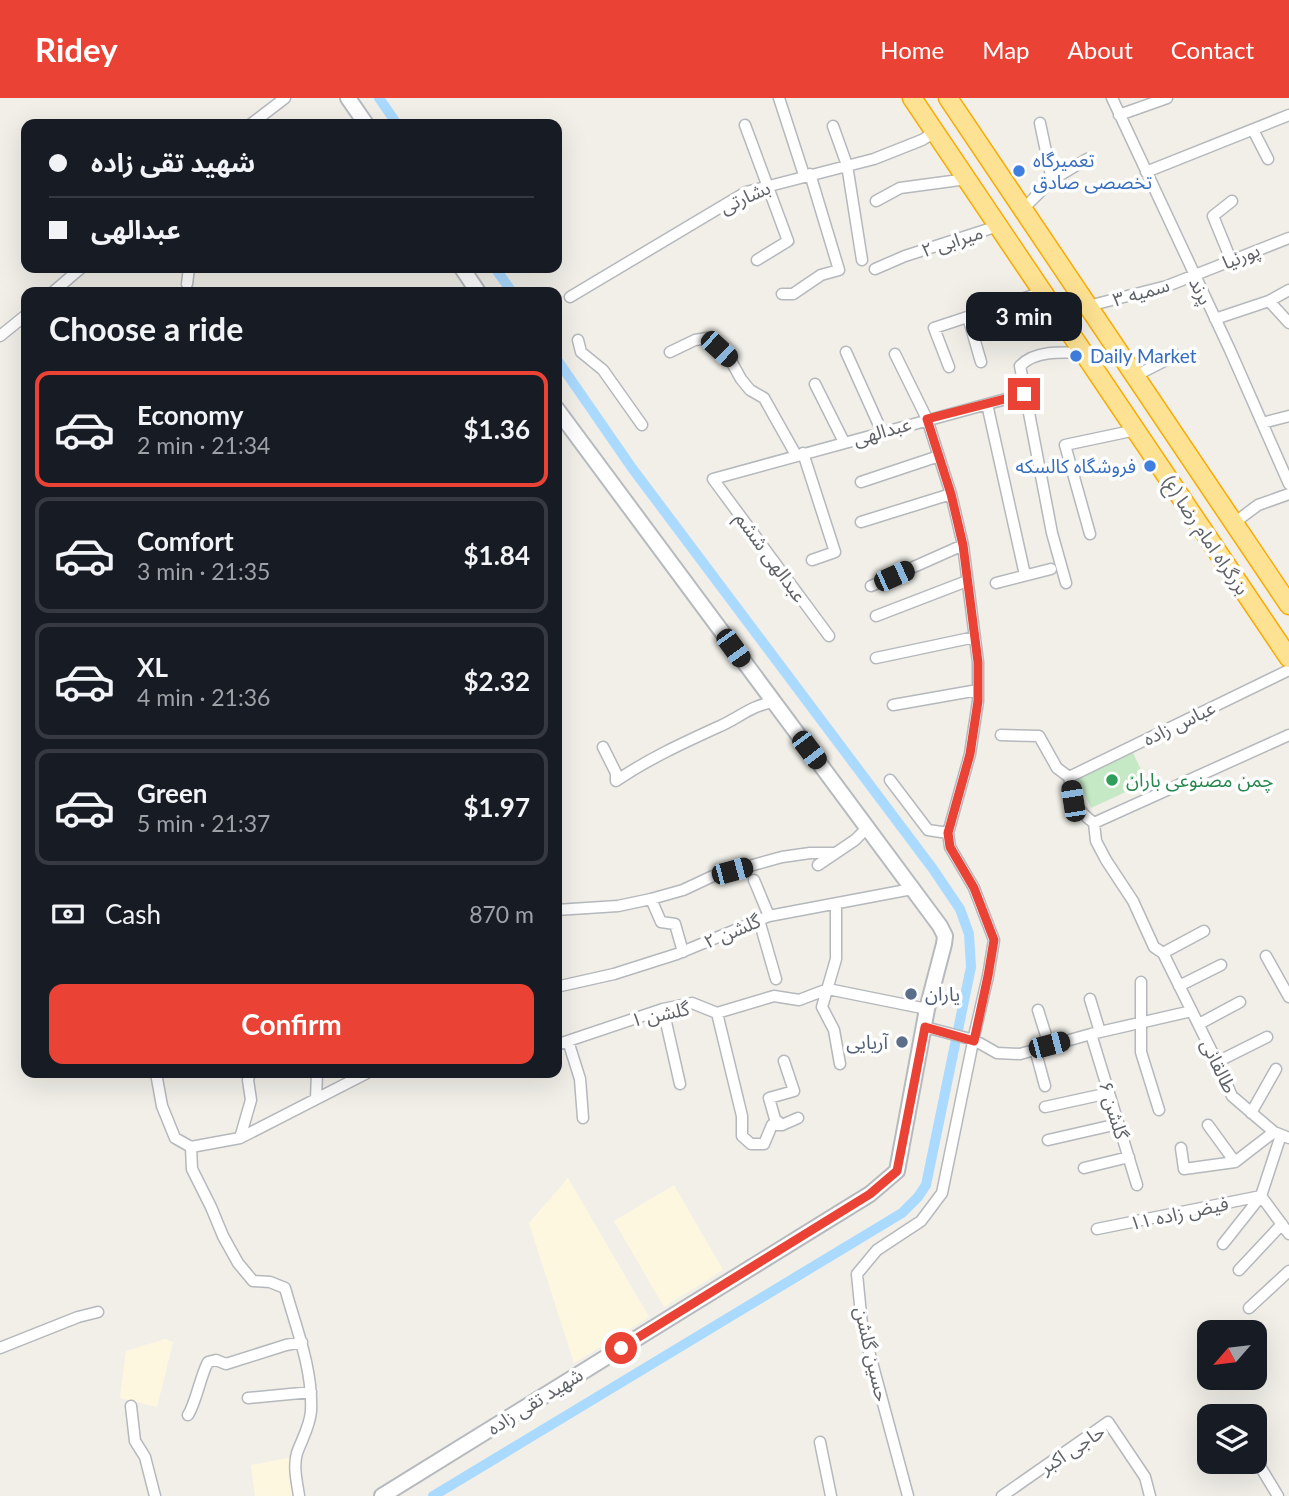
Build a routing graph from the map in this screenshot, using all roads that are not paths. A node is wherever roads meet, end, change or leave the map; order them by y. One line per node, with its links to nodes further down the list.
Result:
1 (285, 98): 10 (street)
2 (348, 98): 11 (main road)
3 (779, 98): 21 (street)
4 (912, 98): 16 (highway, بزرگراه امام رضا (ع))
5 (948, 98): 27 (highway, بزرگراه امام رضا (ع))
6 (1112, 98): 8 (street, پرند)
7 (1167, 98): 8 (street)
8 (1119, 115): 20 (street, پرند)
9 (1289, 115): 15 (street)
10 (258, 119)
11 (363, 119)
12 (1040, 123): 23 (street)
13 (745, 125): 24 (street)
14 (834, 126): 19 (street)
15 (1254, 130): 18 (street); 20 (street)
16 (935, 132): 19 (street, بشارتی); 22 (highway, بزرگراه امام رضا (ع))
17 (1087, 159): 23 (street)
18 (1268, 159)
19 (847, 165): 21 (street, بشارتی); 31 (street)
20 (1146, 172): 36 (street, پرند)
21 (807, 175): 24 (street, بشارتی); 41 (street)
22 (967, 179): 25 (street); 28 (highway, بزرگراه امام رضا (ع))
23 (1052, 180): 27 (street)
24 (767, 185): 30 (street); 42 (street, بشارتی)
25 (876, 201)
26 (1232, 201): 32 (street)
27 (1023, 209): 44 (highway, بزرگراه امام رضا (ع))
28 (998, 226): 33 (street, میرابی ۲); 40 (highway, بزرگراه امام رضا (ع))
29 (1289, 238): 32 (street, پورنیا)
30 (757, 260)
31 (862, 260)
32 (1231, 260): 36 (street, پورنیا)
33 (875, 269)
34 (75, 273): 38 (street)
35 (188, 273): 37 (street)
36 (1194, 276): 44 (street, سمیه ۳); 48 (street, پرند)
37 (187, 284)
38 (59, 287)
39 (1289, 290): 43 (street)
40 (1043, 292): 45 (street); 51 (highway, بزرگراه امام رضا (ع))
41 (782, 294)
42 (570, 297)
43 (1269, 301): 48 (street); 49 (street)
44 (1088, 306): 62 (highway, بزرگراه امام رضا (ع))
45 (996, 307): 46 (street); 50 (street)
46 (968, 317): 60 (street); 61 (street)
47 (21, 319): 52 (street)
48 (1215, 319): 69 (street, پرند)
49 (1289, 323)
50 (1005, 334)
51 (1072, 335): 56 (street); 57 (highway, بزرگراه امام رضا (ع))
52 (0, 336)
53 (578, 340): 70 (street)
54 (670, 352): 74 (street)
55 (846, 352): 72 (street)
56 (1060, 352): 57 (street); 64 (street)
57 (1084, 353): 71 (highway, بزرگراه امام رضا (ع))
58 (895, 354): 68 (street)
59 (1176, 355): 62 (street)
60 (981, 362)
61 (948, 367)
62 (1135, 376): 82 (highway, بزرگراه امام رضا (ع))
63 (815, 384): 73 (street)
64 (1024, 394): 65 (street, عبدالهی); 90 (street)
65 (987, 404): 68 (street, عبدالهی); 87 (street)
66 (562, 416): 100 (main road, شهید تقی زاده)
67 (1289, 416): 69 (street)
68 (927, 419): 72 (street, عبدالهی); 75 (street)
69 (1262, 422): 78 (street, پرند)
70 (642, 425)
71 (1136, 430): 83 (street); 97 (highway, بزرگراه امام رضا (ع))
72 (882, 432): 73 (street, عبدالهی)
73 (844, 442): 74 (street, عبدالهی)
74 (799, 454): 76 (street, عبدالهی); 85 (street)
75 (939, 456): 77 (street); 79 (street)
76 (713, 479): 94 (street, عبدالهی ششم)
77 (861, 482)
78 (1289, 484)
79 (951, 494): 81 (street); 84 (street)
80 (1289, 494): 82 (street)
81 (861, 522)
82 (1234, 523): 92 (highway, بزرگراه امام رضا (ع))
83 (1090, 534)
84 (963, 545): 88 (street); 91 (street)
85 (811, 560)
86 (1051, 569): 87 (street)
87 (1025, 575): 89 (street)
88 (967, 581): 93 (street); 95 (street)
89 (996, 583)
90 (1066, 583)
91 (871, 586)
92 (1289, 605)
93 (876, 617)
94 (829, 636)
95 (975, 638): 96 (street); 99 (street)
96 (876, 658)
97 (1289, 658)
98 (1289, 670): 105 (street, عباس زاده)
99 (978, 690): 101 (street); 109 (street)
100 (773, 702): 104 (street); 108 (main road, شهید تقی زاده)
101 (893, 705)
102 (1001, 735): 105 (street)
103 (1289, 735): 107 (street)
104 (603, 747)
105 (1069, 777): 107 (street)
106 (890, 780): 109 (street)
107 (1094, 823): 120 (street, طالقانی)
108 (867, 828): 110 (street); 113 (main road, شهید تقی زاده)
109 (948, 833): 142 (street, حسین گلشن)
110 (835, 853): 111 (street); 114 (street)
111 (818, 865)
112 (754, 880): 117 (street)
113 (912, 889): 115 (street, گلشن ۲); 132 (main road, شهید تقی زاده)
114 (651, 899): 116 (street); 119 (street)
115 (836, 904): 117 (street, گلشن ۲); 127 (street)
116 (562, 910)
117 (764, 918): 119 (street, گلشن ۲); 123 (street)
118 (1204, 931): 120 (street)
119 (683, 951): 125 (street, گلشن ۲)
120 (1163, 953): 126 (street, طالقانی)
121 (1266, 956): 128 (street)
122 (1221, 965): 126 (street)
123 (776, 979)
124 (1141, 982): 136 (street)
125 (562, 986)
126 (1179, 986): 134 (street, طالقانی)
127 (828, 989): 132 (street, گلشن ۱); 135 (street, گلشن ۱); 148 (street)
128 (1289, 997)
129 (1090, 999): 139 (street, گلشن ۶)
130 (1240, 1002): 137 (street)
131 (663, 1009): 135 (street, گلشن ۱); 141 (street, گلشن ۱); 154 (street)
132 (928, 1009): 138 (main road, شهید تقی زاده)
133 (1038, 1010): 144 (street)
134 (1192, 1011): 136 (street); 137 (street, طالقانی)
135 (717, 1013): 164 (street)
136 (1142, 1022): 139 (street); 159 (street)
137 (1199, 1024): 147 (street, طالقانی)
138 (925, 1027): 142 (street); 195 (main road, شهید تقی زاده)
139 (1095, 1033): 144 (street); 156 (street, گلشن ۶)
140 (1267, 1037): 147 (street)
141 (568, 1041): 143 (street, گلشن ۱); 161 (street)
142 (974, 1041): 145 (street); 197 (street, حسین گلشن)
143 (562, 1043)
144 (1049, 1045): 145 (street)
145 (1035, 1049): 155 (street)
146 (784, 1060): 164 (street)
147 (1217, 1062): 160 (street, طالقانی)
148 (840, 1064)
149 (1276, 1069): 160 (street)
150 (157, 1078): 169 (street)
151 (249, 1078): 167 (street)
152 (317, 1078): 157 (street)
153 (357, 1078): 157 (street)
154 (680, 1084)
155 (1045, 1086)
156 (1109, 1093): 158 (street); 163 (street, گلشن ۶)
157 (316, 1099): 167 (street)
158 (1045, 1107)
159 (1158, 1110)
160 (1251, 1113): 166 (street, طالقانی)
161 (583, 1118)
162 (798, 1118): 164 (street)
163 (1118, 1124): 168 (street); 172 (street, گلشن ۶)
164 (782, 1125)
165 (1208, 1125): 173 (street)
166 (1283, 1136): 171 (street); 173 (street); 176 (street)
167 (240, 1138): 169 (street)
168 (1048, 1140)
169 (191, 1147): 185 (street)
170 (1181, 1148): 173 (street)
171 (1289, 1150)
172 (1129, 1157): 174 (street); 175 (street, گلشن ۶)
173 (1235, 1162)
174 (1084, 1168)
175 (1137, 1185)
176 (1261, 1196): 177 (street); 178 (street, فیض زاده ۱۱); 180 (street)
177 (1282, 1224): 179 (street); 181 (street)
178 (1097, 1229)
179 (1289, 1234)
180 (1223, 1244)
181 (1239, 1270)
182 (1289, 1271): 183 (street)
183 (1249, 1308)
184 (98, 1312): 186 (street)
185 (302, 1342): 187 (street); 190 (street)
186 (0, 1349)
187 (311, 1392): 188 (street); 194 (street)
188 (248, 1398)
189 (131, 1406): 193 (street)
190 (188, 1415)
191 (820, 1442): 196 (street)
192 (1265, 1474): 200 (street)
193 (155, 1496)
194 (299, 1496)
195 (382, 1496)
196 (831, 1496)
197 (908, 1496)
198 (1002, 1496): 199 (street, حاجی اکبر)
199 (1150, 1496)
200 (1278, 1496)

